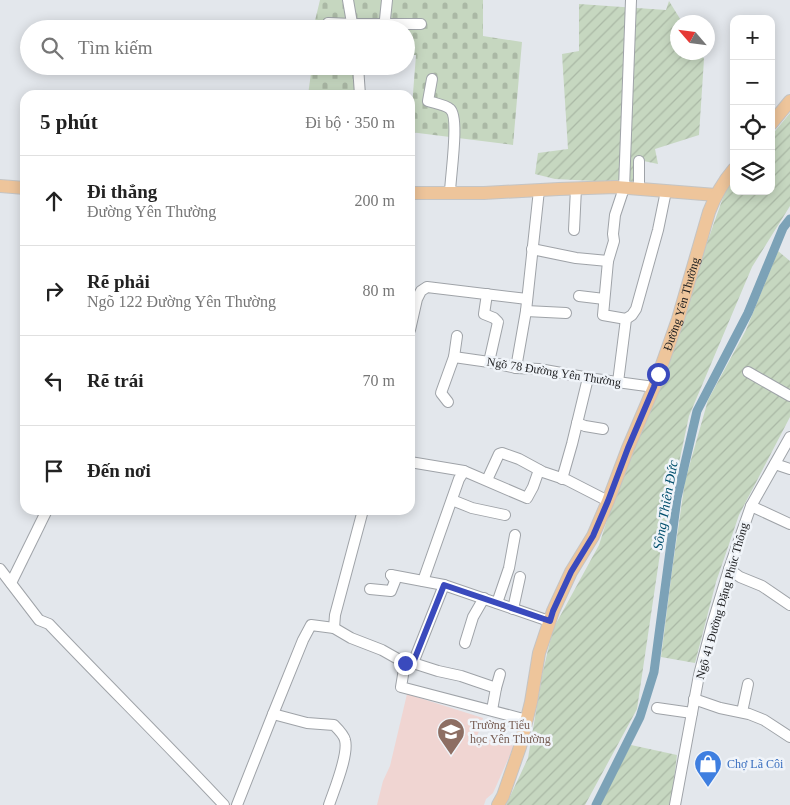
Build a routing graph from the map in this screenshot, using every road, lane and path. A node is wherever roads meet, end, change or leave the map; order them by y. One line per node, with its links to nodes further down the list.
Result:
1 (348, 0): 4 (street)
2 (387, 0): 5 (street)
3 (631, 0): 19 (street)
4 (351, 20)
5 (385, 20)
6 (415, 24): 7 (street)
7 (421, 24)
8 (359, 75): 10 (street)
9 (432, 79): 17 (street)
10 (360, 90)
11 (790, 101): 12 (main road)
12 (775, 119)
13 (639, 161): 20 (street)
14 (730, 175): 24 (main road, Đường Yên Thường)
15 (0, 186): 16 (main road)
16 (20, 188)
17 (450, 188): 21 (main road); 23 (main road)
18 (576, 188): 19 (main road); 21 (main road); 25 (street)
19 (624, 188): 20 (main road); 27 (street)
20 (639, 189): 22 (main road)
21 (539, 190): 26 (street)
22 (666, 191): 24 (main road); 35 (street)
23 (415, 192)
24 (716, 195): 43 (main road, Đường Yên Thường)
25 (574, 230)
26 (532, 249): 27 (street); 30 (street)
27 (608, 262): 31 (street)
28 (487, 294): 30 (street); 32 (street); 38 (street)
29 (579, 296): 31 (street)
30 (527, 299): 33 (street)
31 (604, 299): 35 (street)
32 (415, 308)
33 (526, 311): 34 (street); 39 (street)
34 (566, 313)
35 (626, 319): 42 (street)
36 (457, 336): 37 (street)
37 (454, 357): 38 (street, Ngõ 78 Đường Yên Thường); 45 (street)
38 (489, 362): 39 (street, Ngõ 78 Đường Yên Thường)
39 (516, 368): 41 (street, Ngõ 78 Đường Yên Thường)
40 (748, 372): 44 (street)
41 (588, 378): 42 (street, Ngõ 78 Đường Yên Thường); 46 (street)
42 (618, 382): 43 (street, Ngõ 78 Đường Yên Thường)
43 (654, 387): 57 (main road, Đường Yên Thường)
44 (790, 396)
45 (448, 402)
46 (577, 423): 47 (street); 54 (street)
47 (603, 429)
48 (790, 437): 50 (street, Ngõ 41 Đường Đặng Phúc Thông)
49 (415, 463): 53 (street)
50 (775, 464): 51 (street); 58 (street, Ngõ 41 Đường Đặng Phúc Thông)
51 (790, 468)
52 (539, 470): 54 (street); 55 (street); 55 (street)
53 (464, 471): 55 (street); 56 (street)
54 (562, 479): 57 (street)
55 (487, 480)
56 (452, 500): 61 (street); 67 (street)
57 (608, 501): 75 (main road, Đường Yên Thường)
58 (751, 506): 62 (street); 65 (street, Ngõ 41 Đường Đặng Phúc Thông)
59 (45, 515): 68 (street)
60 (362, 515): 76 (street)
61 (505, 516)
62 (790, 524)
63 (515, 535): 72 (street)
64 (0, 569): 68 (street)
65 (729, 569): 73 (street); 82 (street, Ngõ 41 Đường Đặng Phúc Thông)
66 (520, 577): 74 (street)
67 (423, 581): 69 (street); 70 (street)
68 (11, 583): 90 (street)
69 (444, 585): 71 (street); 78 (street)
70 (370, 589)
71 (484, 598): 72 (street); 77 (street)
72 (497, 603): 74 (street)
73 (790, 605)
74 (513, 609): 75 (street)
75 (550, 621): 88 (main road, Đường Yên Thường)
76 (334, 628): 78 (street); 87 (street)
77 (465, 643)
78 (409, 663): 81 (street); 84 (street)
79 (500, 674): 81 (street)
80 (748, 684): 85 (street)
81 (496, 688): 84 (street)
82 (694, 699): 85 (street); 86 (street, Ngõ 41 Đường Đặng Phúc Thông)
83 (657, 708): 86 (street)
84 (492, 710): 88 (street)
85 (742, 712): 89 (street)
86 (692, 713): 94 (street, Ngõ 41 Đường Đặng Phúc Thông)
87 (272, 714): 91 (street); 92 (street)
88 (527, 720): 93 (main road, Đường Yên Thường)
89 (790, 737)
90 (224, 805)
91 (237, 805)
92 (329, 805)
93 (498, 805)
94 (675, 805)

